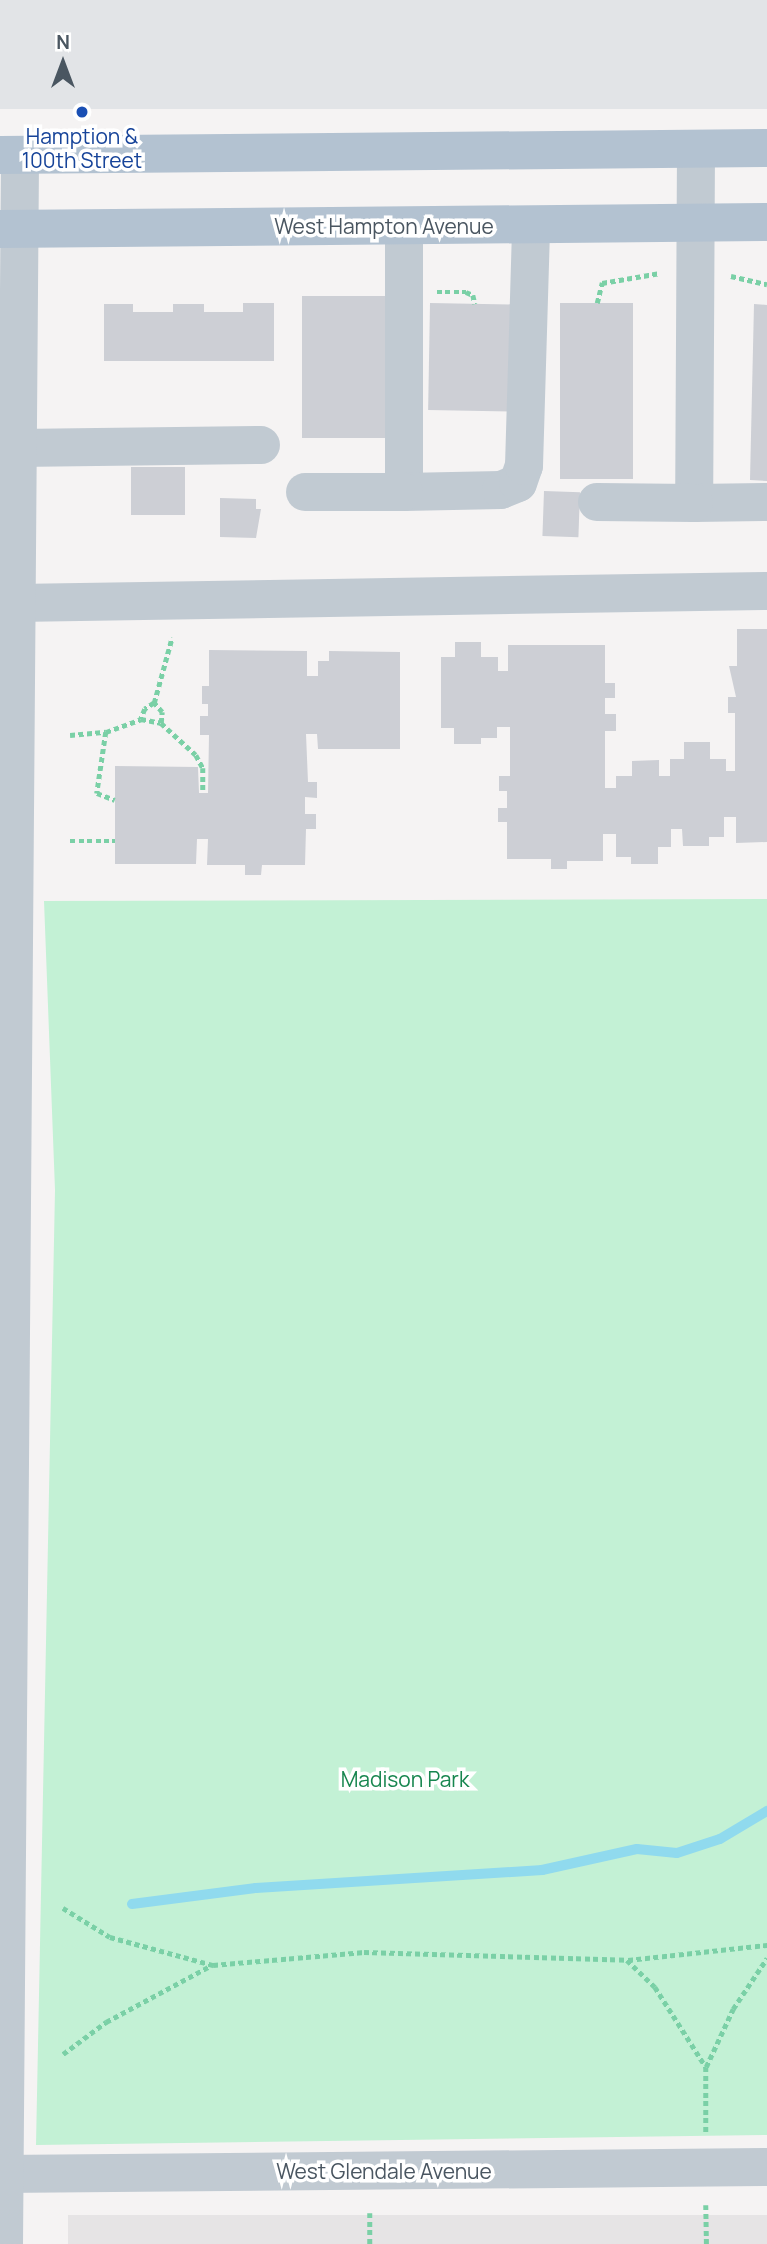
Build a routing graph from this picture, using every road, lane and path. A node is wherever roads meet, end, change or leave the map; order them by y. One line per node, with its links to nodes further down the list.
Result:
1 (767, 148): 2 (main road)
2 (696, 149): 3 (main road); 5 (street)
3 (10, 155): 8 (street)
4 (767, 222): 5 (main road, West Hampton Avenue)
5 (695, 223): 6 (main road, West Hampton Avenue); 17 (street)
6 (531, 225): 7 (main road, West Hampton Avenue); 14 (street)
7 (404, 226): 8 (main road, West Hampton Avenue); 14 (street)
8 (10, 229): 11 (street)
9 (426, 292): 10 (path)
10 (475, 304)
11 (11, 441): 12 (street); 18 (street)
12 (261, 445)
13 (305, 492): 14 (street)
14 (404, 492)
15 (597, 502): 17 (street)
16 (767, 502): 17 (street)
17 (694, 503)
18 (8, 542): 21 (street)
19 (767, 591): 20 (street)
20 (179, 601): 21 (street); 22 (path)
21 (16, 603): 31 (street)
22 (154, 703): 23 (path); 24 (path)
23 (141, 719): 24 (path); 25 (path)
24 (161, 723): 27 (path)
25 (106, 732): 26 (path); 28 (path)
26 (71, 734)
27 (203, 793)
28 (115, 800)
29 (70, 841): 30 (path)
30 (115, 841)
31 (8, 883): 41 (street)
32 (63, 1908): 36 (path)
33 (767, 1945): 35 (path)
34 (767, 1958): 38 (path)
35 (627, 1960): 36 (path); 38 (path)
36 (213, 1965): 37 (path)
37 (63, 2054)
38 (706, 2067): 39 (path)
39 (706, 2142)
40 (767, 2167): 41 (street, West Glendale Avenue)
41 (2, 2174): 44 (street)
42 (706, 2205): 46 (path)
43 (370, 2213): 45 (path)
44 (4, 2244)
45 (370, 2244)
46 (707, 2244)

